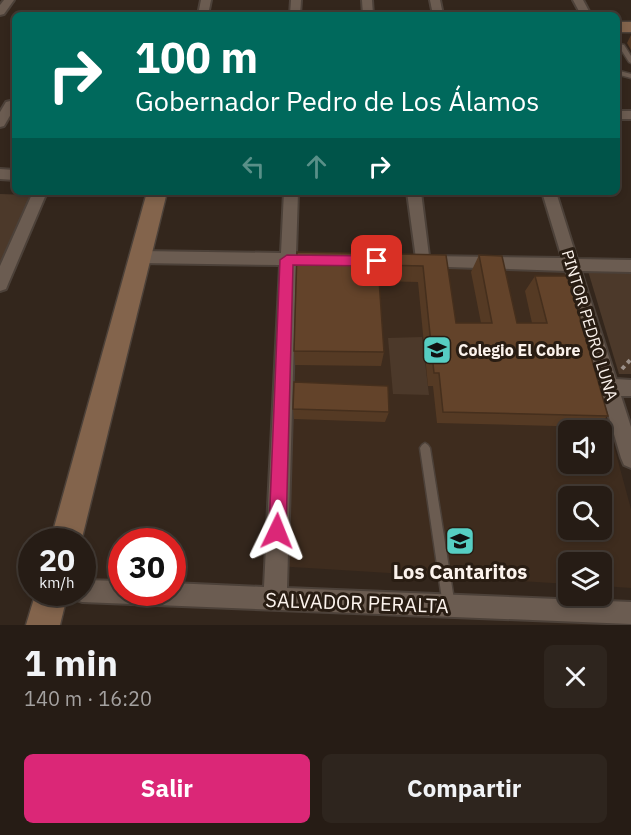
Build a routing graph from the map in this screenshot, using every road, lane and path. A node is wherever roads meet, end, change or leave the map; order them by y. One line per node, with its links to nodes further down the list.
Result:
1 (9, 0): 2 (street)
2 (2, 16)
3 (621, 45): 4 (lane)
4 (631, 61)
5 (8, 105): 6 (street)
6 (0, 123)
7 (39, 195): 17 (street)
8 (156, 195): 12 (street)
9 (291, 195): 13 (street)
10 (414, 195): 15 (street)
11 (550, 195): 15 (street, PINTOR PEDRO LUNA)
12 (140, 257): 13 (street); 22 (street)
13 (287, 260): 14 (street); 24 (street)
14 (332, 260)
15 (572, 265): 16 (street); 18 (street, PINTOR PEDRO LUNA)
16 (631, 266)
17 (0, 284)
18 (609, 387): 19 (street); 21 (street, PINTOR PEDRO LUNA)
19 (631, 388)
20 (425, 448): 26 (lane)
21 (631, 458)
22 (69, 528)
23 (96, 592): 24 (street, SALVADOR PERALTA)
24 (275, 599): 26 (street, SALVADOR PERALTA)
25 (48, 606): 28 (street)
26 (449, 606): 27 (street, SALVADOR PERALTA)
27 (631, 613)
28 (43, 625)

